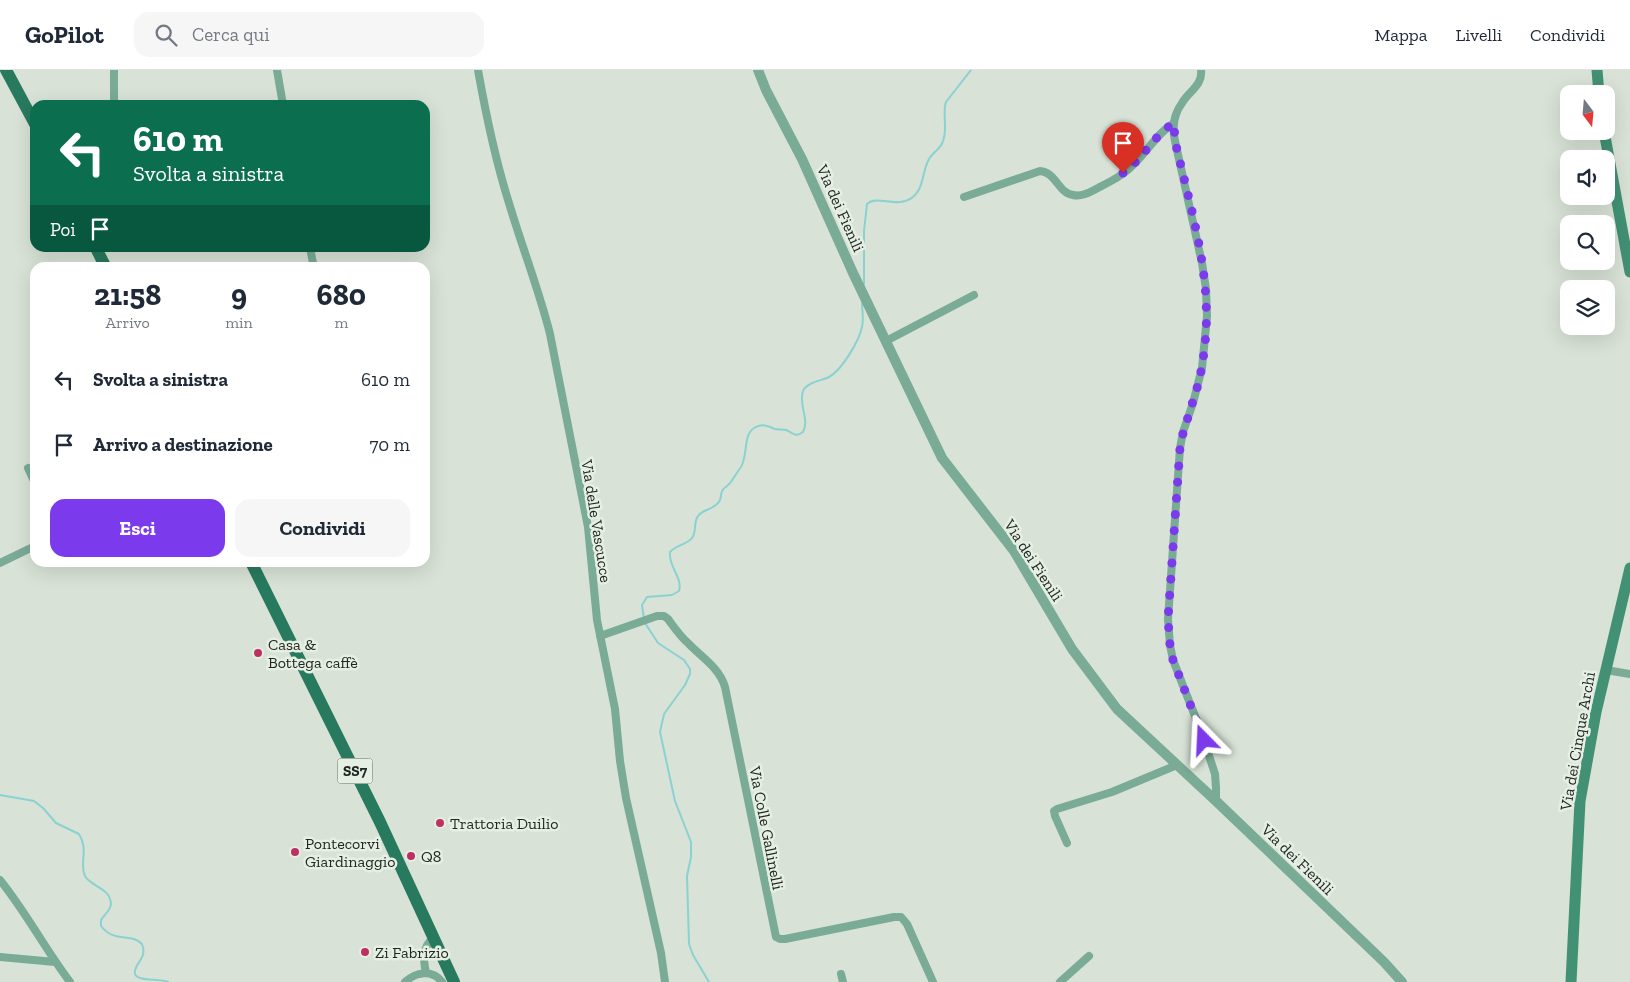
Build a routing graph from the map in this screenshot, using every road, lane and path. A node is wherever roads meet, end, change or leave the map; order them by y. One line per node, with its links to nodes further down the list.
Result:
1 (6, 70): 11 (main road)
2 (114, 70): 9 (street)
3 (277, 70): 10 (street)
4 (478, 70): 24 (street, Via delle Vascucce)
5 (758, 70): 17 (street, Via dei Fienili)
6 (1201, 70): 12 (street)
7 (1596, 70): 8 (main road)
8 (1598, 85)
9 (114, 100)
10 (282, 100)
11 (30, 115)
12 (1174, 123): 14 (street); 28 (street)
13 (1606, 140): 15 (main road)
14 (964, 196)
15 (1630, 272)
16 (974, 295): 17 (street)
17 (886, 341): 27 (street, Via dei Fienili)
18 (28, 468): 19 (street)
19 (30, 472)
20 (30, 548): 21 (street)
21 (0, 563)
22 (253, 567): 31 (main road, SS7)
23 (1630, 568): 25 (main road, Via dei Cinque Archi)
24 (600, 636): 40 (street, Via delle Vascucce); 41 (street, Via Colle Gallinelli)
25 (1606, 670): 26 (street); 44 (main road, Via dei Cinque Archi)
26 (1630, 674)
27 (1177, 765): 28 (street, Via dei Fienili); 29 (street)
28 (1216, 801): 43 (street, Via dei Fienili)
29 (1067, 844)
30 (0, 880): 34 (street)
31 (434, 937): 35 (street); 39 (main road, SS7)
32 (0, 956): 34 (street)
33 (1089, 956): 42 (street)
34 (55, 962): 36 (street)
35 (426, 973): 37 (street); 38 (street)
36 (70, 982)
37 (405, 982)
38 (442, 982)
39 (454, 982)
40 (665, 982)
41 (934, 982)
42 (1060, 982)
43 (1402, 982)
44 (1571, 982)

